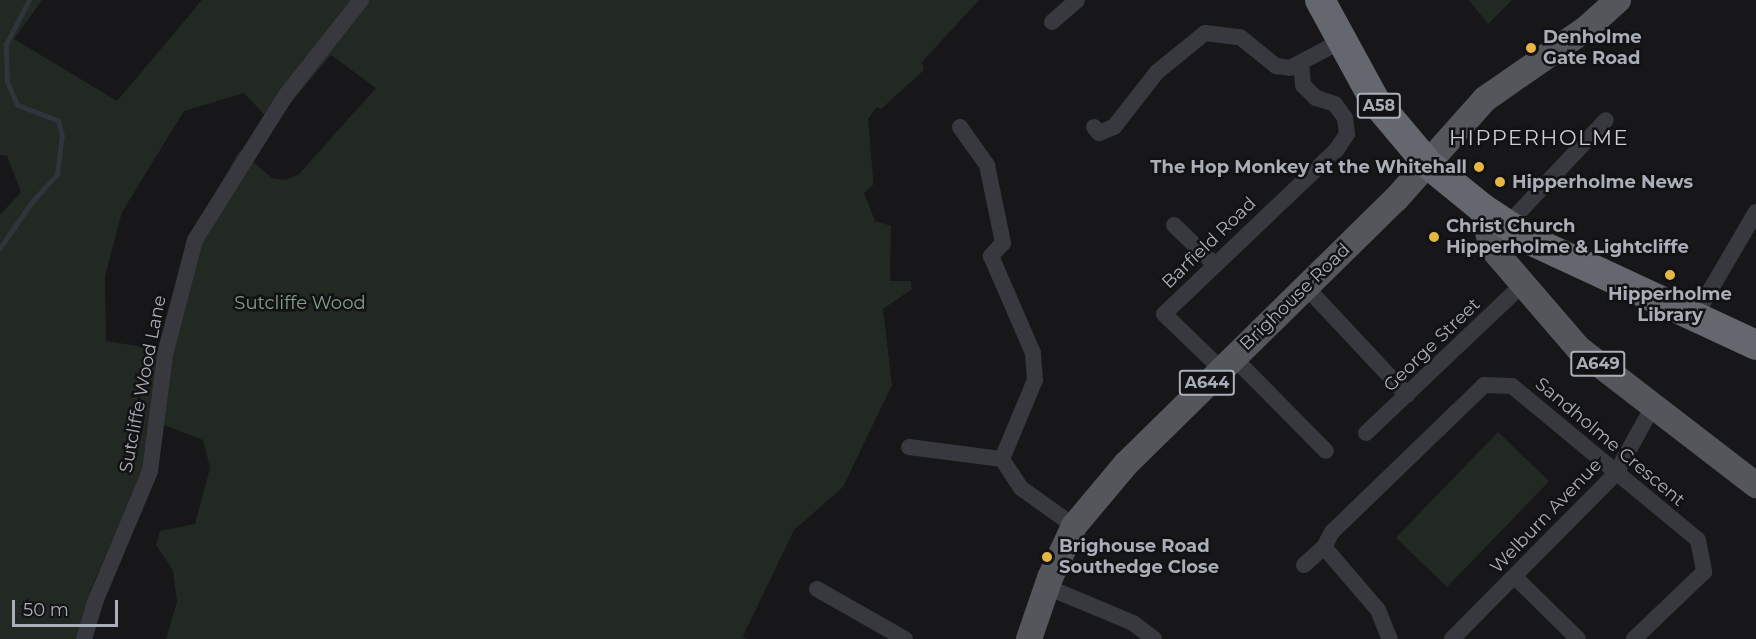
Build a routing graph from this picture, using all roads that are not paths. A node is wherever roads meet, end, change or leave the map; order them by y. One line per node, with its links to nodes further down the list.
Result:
1 (361, 0): 36 (street, Sutcliffe Wood Lane)
2 (1077, 0): 5 (street)
3 (1320, 0): 6 (highway, A58)
4 (1618, 0): 11 (main road, A644)
5 (1052, 22)
6 (1341, 41): 7 (street); 11 (highway, A58)
7 (1301, 63): 10 (street); 16 (street, Barfield Road)
8 (1606, 120): 15 (street)
9 (960, 127): 27 (street)
10 (1094, 127)
11 (1428, 164): 12 (highway, A58); 18 (main road, Brighouse Road / A644)
12 (1482, 208): 15 (highway, A58); 17 (main road, A649)
13 (1756, 212): 19 (street)
14 (1174, 225): 16 (street)
15 (1507, 225): 19 (highway, A58)
16 (1215, 265): 21 (street, Barfield Road)
17 (1523, 284): 22 (street, George Street); 23 (main road, A649)
18 (1306, 287): 21 (main road, Brighouse Road / A644); 22 (street)
19 (1695, 316): 20 (highway, A58)
20 (1756, 345)
21 (1227, 363): 26 (street); 30 (main road, Brighouse Road / A644)
22 (1407, 395): 24 (street, George Street)
23 (1652, 408): 28 (street, Welburn Avenue); 29 (main road, A649)
24 (1366, 433)
25 (909, 447): 27 (street)
26 (1326, 451)
27 (1002, 459): 30 (street)
28 (1616, 473): 31 (street, Sandholme Crescent); 33 (street, Welburn Avenue); 43 (street, Sandholme Crescent)
29 (1756, 485)
30 (1074, 526): 34 (main road, Brighouse Road / A644)
31 (1324, 547): 32 (street, Sandholme Crescent); 40 (street)
32 (1304, 565)
33 (1515, 577): 41 (street, Welburn Avenue); 42 (street)
34 (1047, 587): 38 (main road, Brighouse Road / A644); 39 (street)
35 (817, 589): 37 (street)
36 (84, 639)
37 (905, 639)
38 (1029, 639)
39 (1154, 639)
40 (1390, 639)
41 (1452, 639)
42 (1578, 639)
43 (1634, 639)

